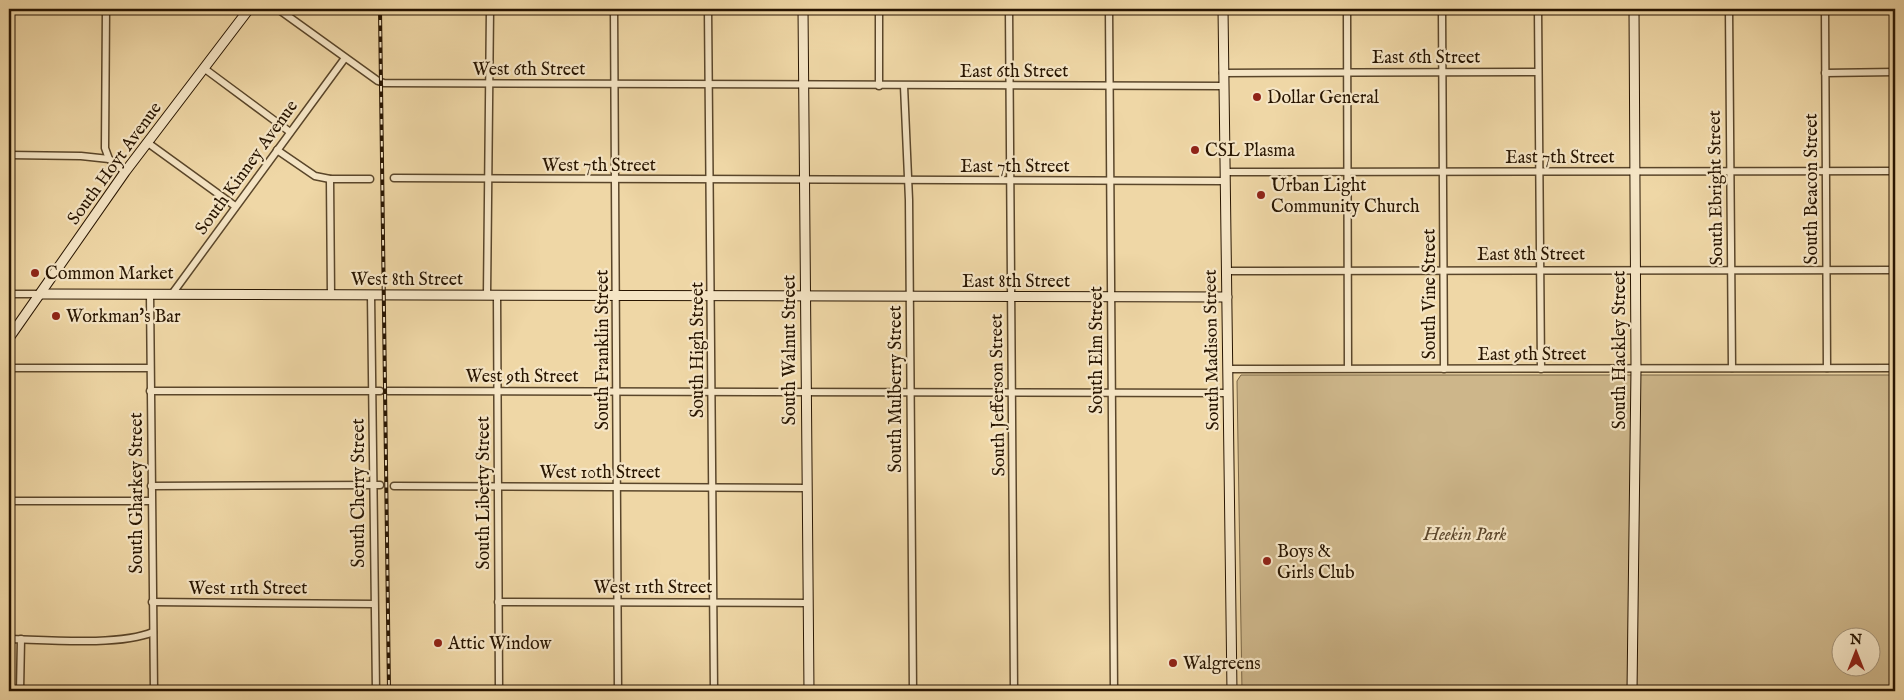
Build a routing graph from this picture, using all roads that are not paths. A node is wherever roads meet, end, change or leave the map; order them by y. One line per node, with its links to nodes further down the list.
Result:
1 (106, 9): 39 (street)
2 (248, 9): 19 (street, South Hoyt Avenue)
3 (278, 9): 18 (street, West 6th Street)
4 (490, 9): 26 (street, South Liberty Street)
5 (614, 9): 27 (street, South Franklin Street)
6 (708, 9): 28 (street, South High Street)
7 (803, 9): 30 (street, South Walnut Street)
8 (879, 9): 31 (street)
9 (1009, 9): 29 (street, South Jefferson Street)
10 (1109, 9): 33 (street, South Elm Street)
11 (1223, 9): 23 (street, South Madison Street)
12 (1347, 9): 20 (street)
13 (1442, 9): 24 (street, South Vine Street)
14 (1538, 9): 21 (street)
15 (1634, 9): 44 (street, South Hackley Street)
16 (1729, 9): 45 (street, South Ebright Street)
17 (1824, 9): 25 (street, South Beacon Street)
18 (345, 58): 26 (street, West 6th Street); 35 (street, South Kinney Avenue)
19 (205, 68): 35 (street); 36 (street, South Hoyt Avenue)
20 (1347, 72): 23 (street, East 6th Street); 24 (street, East 6th Street); 47 (street)
21 (1538, 72): 24 (street, East 6th Street); 43 (street)
22 (1895, 72): 25 (street)
23 (1223, 73): 34 (street, South Madison Street)
24 (1443, 73): 42 (street, South Vine Street)
25 (1825, 73): 46 (street, South Beacon Street)
26 (491, 84): 27 (street, West 6th Street); 52 (street, South Liberty Street)
27 (614, 85): 28 (street, West 6th Street); 53 (street, South Franklin Street)
28 (710, 85): 30 (street, West 6th Street); 54 (street, South High Street)
29 (1010, 85): 32 (street, East 6th Street); 33 (street, East 6th Street); 58 (street, South Jefferson Street)
30 (804, 86): 31 (street, East 6th Street); 55 (street, South Walnut Street)
31 (879, 86): 32 (street, East 6th Street)
32 (904, 86): 56 (street, South Mulberry Street)
33 (1110, 86): 34 (street, East 6th Street); 57 (street, South Elm Street)
34 (1224, 86): 48 (street, South Madison Street)
35 (290, 132): 37 (street, South Kinney Avenue)
36 (148, 143): 41 (street, South Hoyt Avenue); 59 (street)
37 (277, 150): 49 (street); 59 (street, South Kinney Avenue)
38 (9, 155): 39 (street)
39 (109, 159): 41 (street)
40 (1895, 171): 46 (street, East 7th Street)
41 (126, 172): 69 (street, South Hoyt Avenue)
42 (1443, 172): 43 (street, East 7th Street); 47 (street, East 7th Street); 63 (street, South Vine Street)
43 (1539, 172): 44 (street, East 7th Street); 60 (street)
44 (1634, 172): 45 (street, East 7th Street); 64 (street, South Hackley Street)
45 (1730, 172): 46 (street, East 7th Street); 65 (street, South Ebright Street)
46 (1826, 172): 61 (street, South Beacon Street)
47 (1348, 173): 48 (street, East 7th Street); 67 (street)
48 (1225, 176): 57 (street, East 7th Street); 66 (street, South Madison Street)
49 (330, 178): 51 (street); 72 (street)
50 (394, 178): 52 (street, West 7th Street)
51 (370, 179)
52 (489, 179): 53 (street, West 7th Street); 74 (street, South Liberty Street)
53 (616, 180): 54 (street, West 7th Street); 75 (street, South Franklin Street)
54 (711, 181): 55 (street, West 7th Street); 76 (street, South High Street)
55 (804, 181): 56 (street, East 7th Street); 78 (street, South Walnut Street)
56 (908, 181): 58 (street, East 7th Street); 79 (street, South Mulberry Street)
57 (1110, 181): 58 (street, East 7th Street); 77 (street, South Elm Street)
58 (1010, 182): 80 (street, South Jefferson Street)
59 (235, 206): 71 (street, South Kinney Avenue)
60 (1541, 270): 63 (street, East 8th Street); 64 (street, East 8th Street); 91 (street)
61 (1827, 270): 62 (street, East 8th Street); 65 (street, East 8th Street); 88 (street, South Beacon Street)
62 (1895, 270)
63 (1444, 271): 67 (street, East 8th Street); 90 (street, South Vine Street)
64 (1635, 271): 65 (street, East 8th Street); 92 (street, South Hackley Street)
65 (1731, 271): 87 (street, South Ebright Street)
66 (1227, 272): 67 (street, East 8th Street); 81 (street, South Madison Street)
67 (1348, 272): 86 (street)
68 (9, 294): 69 (street, West 8th Street)
69 (42, 294): 70 (street, West 8th Street); 82 (street, South Hoyt Avenue)
70 (150, 294): 71 (street, West 8th Street); 84 (street, South Gharkey Street)
71 (172, 294): 72 (street, West 8th Street)
72 (331, 295): 73 (street, West 8th Street)
73 (371, 295): 74 (street, West 8th Street); 94 (street, South Cherry Street)
74 (492, 295): 75 (street, West 8th Street); 97 (street, South Liberty Street)
75 (616, 296): 76 (street, West 8th Street); 98 (street, South Franklin Street)
76 (712, 296): 78 (street, West 8th Street); 99 (street, South High Street)
77 (1111, 296): 80 (street, East 8th Street); 81 (street, East 8th Street); 102 (street, South Elm Street)
78 (805, 297): 79 (street, East 8th Street); 103 (street, South Walnut Street)
79 (910, 297): 80 (street, East 8th Street); 100 (street, South Mulberry Street)
80 (1011, 297): 101 (street, South Jefferson Street)
81 (1227, 297): 85 (street, South Madison Street)
82 (9, 338)
83 (9, 368): 84 (street)
84 (150, 368): 93 (street, South Gharkey Street)
85 (1228, 368): 86 (street, East 9th Street); 104 (street, South Madison Street)
86 (1348, 368): 90 (street, East 9th Street)
87 (1732, 368): 88 (street, East 9th Street); 92 (street, East 9th Street)
88 (1827, 368): 89 (street, East 9th Street)
89 (1895, 368)
90 (1444, 369): 91 (street, East 9th Street)
91 (1541, 369): 92 (street, East 9th Street)
92 (1636, 369): 134 (street, South Hackley Street)
93 (150, 391): 94 (street); 106 (street, South Gharkey Street)
94 (372, 391): 95 (street); 105 (street, South Cherry Street)
95 (380, 391)
96 (388, 391): 97 (street, West 9th Street)
97 (497, 391): 98 (street, West 9th Street); 108 (street, South Liberty Street)
98 (617, 392): 99 (street, West 9th Street); 109 (street, South Franklin Street)
99 (712, 392): 103 (street, West 9th Street); 110 (street, South High Street)
100 (911, 392): 101 (street); 103 (street); 130 (street, South Mulberry Street)
101 (1012, 392): 102 (street); 131 (street, South Jefferson Street)
102 (1112, 392): 104 (street); 132 (street, South Elm Street)
103 (806, 393): 111 (street, South Walnut Street)
104 (1228, 393): 133 (street, South Madison Street)
105 (377, 485): 106 (street); 119 (street, South Cherry Street)
106 (151, 486): 113 (street, South Gharkey Street)
107 (394, 486): 108 (street, West 10th Street)
108 (498, 487): 109 (street, West 10th Street); 115 (street, South Liberty Street)
109 (618, 488): 110 (street, West 10th Street); 116 (street, South Franklin Street)
110 (714, 488): 111 (street, West 10th Street); 117 (street, South High Street)
111 (806, 488): 118 (street, South Walnut Street)
112 (9, 501): 113 (street)
113 (150, 501): 114 (street, South Gharkey Street)
114 (152, 602): 119 (street, West 11th Street); 120 (street, South Gharkey Street)
115 (498, 602): 116 (street, West 11th Street); 126 (street, South Liberty Street)
116 (618, 602): 117 (street, West 11th Street); 127 (street, South Franklin Street)
117 (714, 603): 118 (street, West 11th Street); 128 (street, South High Street)
118 (807, 603): 129 (street, South Walnut Street)
119 (374, 604): 125 (street, South Cherry Street)
120 (153, 632): 122 (street); 124 (street, South Gharkey Street)
121 (9, 639): 122 (street)
122 (21, 639): 123 (street)
123 (20, 691)
124 (154, 691)
125 (376, 691)
126 (499, 691)
127 (618, 691)
128 (714, 691)
129 (809, 691)
130 (912, 691)
131 (1014, 691)
132 (1114, 691)
133 (1232, 691)
134 (1632, 691)

